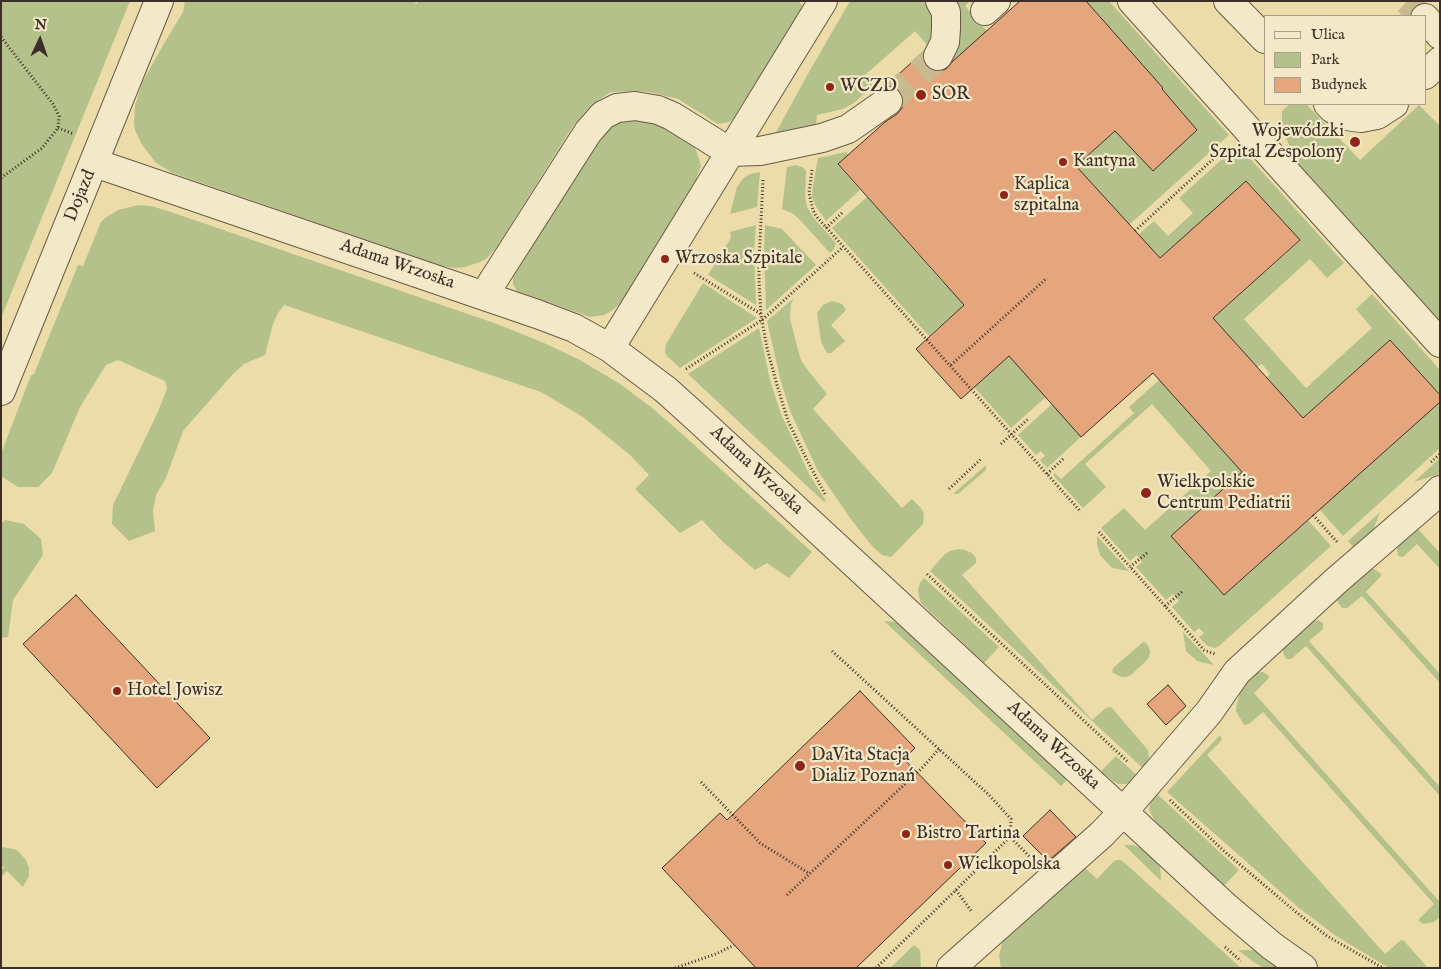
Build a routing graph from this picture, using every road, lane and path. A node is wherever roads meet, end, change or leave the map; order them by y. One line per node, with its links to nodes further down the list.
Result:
1 (160, 1): 18 (street, Dojazd)
2 (823, 1): 17 (street)
3 (940, 1): 10 (street)
4 (1132, 1): 31 (street)
5 (1228, 1): 9 (street)
6 (1426, 19): 7 (street)
7 (1440, 35)
8 (1, 37): 21 (path)
9 (1264, 38)
10 (938, 56)
11 (1440, 61): 12 (street)
12 (1426, 74)
13 (888, 100): 17 (street)
14 (1329, 105): 15 (street)
15 (1392, 105)
16 (1225, 148): 24 (path)
17 (730, 152): 28 (street); 32 (street)
18 (94, 163): 28 (street, Adama Wrzoska); 35 (street, Dojazd)
19 (812, 166): 23 (path)
20 (764, 177): 29 (path)
21 (1, 178)
22 (843, 212): 23 (path)
23 (826, 228): 25 (path)
24 (1135, 231)
25 (843, 247): 30 (path); 33 (path)
26 (694, 273): 29 (path)
27 (1047, 278): 33 (path)
28 (484, 295): 32 (street, Adama Wrzoska)
29 (761, 315): 30 (path)
30 (762, 320): 34 (path); 44 (path)
31 (1440, 343)
32 (610, 348): 60 (street, Adama Wrzoska)
33 (951, 365): 37 (path)
34 (679, 374)
35 (1, 391)
36 (1028, 419): 37 (path)
37 (1011, 435): 38 (path); 41 (path)
38 (1001, 444)
39 (1064, 458): 41 (path)
40 (981, 459): 42 (path)
41 (1047, 474): 45 (path)
42 (948, 489)
43 (1440, 490): 49 (street)
44 (827, 497)
45 (1081, 512)
46 (1313, 515): 49 (path)
47 (1099, 532): 50 (path)
48 (1148, 552): 50 (path)
49 (1357, 564): 60 (street)
50 (1130, 567): 53 (path)
51 (927, 574): 57 (path)
52 (1183, 591): 53 (path)
53 (1165, 606): 54 (path)
54 (1221, 650)
55 (832, 651): 56 (path)
56 (939, 748): 61 (path); 63 (path)
57 (1130, 765)
58 (701, 782): 63 (path)
59 (1168, 799): 70 (path)
60 (1123, 812): 68 (street); 69 (street, Adama Wrzoska)
61 (1010, 837): 62 (path); 67 (path)
62 (1034, 862)
63 (810, 874): 64 (path)
64 (787, 895)
65 (734, 945): 66 (path)
66 (674, 968)
67 (876, 968)
68 (951, 968)
69 (1302, 968)
70 (1383, 968)

